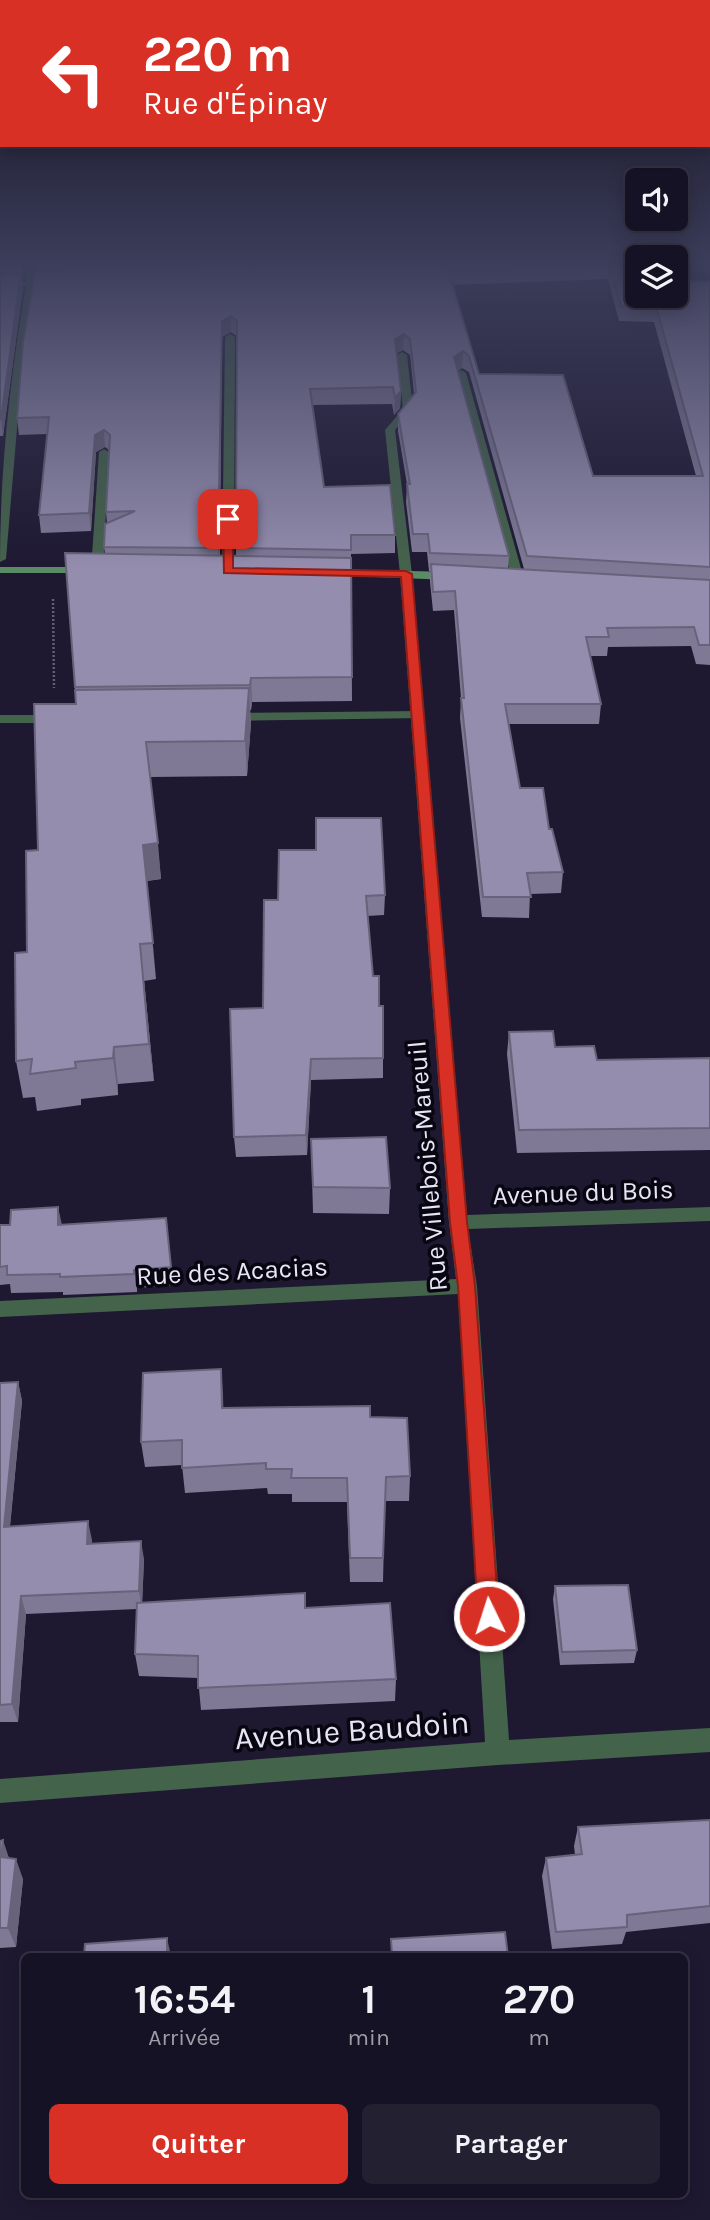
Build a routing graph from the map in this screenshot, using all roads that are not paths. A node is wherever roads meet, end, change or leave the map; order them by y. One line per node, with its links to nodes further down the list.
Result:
1 (13, 364): 6 (street)
2 (229, 364): 9 (street)
3 (403, 364): 12 (street, Rue Villebois-Mareuil)
4 (461, 373): 14 (street)
5 (104, 452): 8 (street)
6 (0, 559)
7 (0, 570): 8 (main road)
8 (104, 570)
9 (221, 571): 10 (main road)
10 (242, 571)
11 (310, 572): 12 (main road)
12 (406, 574): 13 (main road); 15 (street, Rue Villebois-Mareuil)
13 (466, 576)
14 (518, 579)
15 (418, 715): 16 (street); 20 (street, Rue Villebois-Mareuil)
16 (209, 717)
17 (0, 719): 18 (street)
18 (62, 719)
19 (710, 1214): 20 (street, Avenue du Bois)
20 (458, 1222): 21 (street, Rue Villebois-Mareuil)
21 (467, 1286): 22 (street, Rue des Acacias); 24 (street, Rue Villebois-Mareuil)
22 (0, 1309)
23 (710, 1740): 24 (street, Avenue Baudoin)
24 (498, 1753): 25 (street, Avenue Baudoin)
25 (0, 1791)

